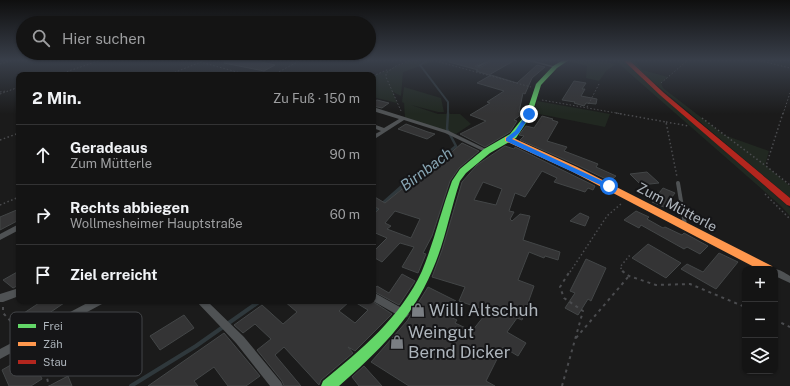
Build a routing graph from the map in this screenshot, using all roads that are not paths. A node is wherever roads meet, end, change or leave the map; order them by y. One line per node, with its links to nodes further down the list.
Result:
1 (545, 78): 8 (street)
2 (645, 78): 11 (street)
3 (376, 110): 4 (street)
4 (404, 118): 6 (street); 9 (street)
5 (376, 127): 6 (street)
6 (384, 130): 7 (street)
7 (376, 136)
8 (508, 139): 9 (street); 12 (street, Zum Mütterle)
9 (487, 151): 24 (street)
10 (678, 183): 12 (lane)
11 (790, 203)
12 (686, 228): 15 (street, Zum Mütterle)
13 (16, 229): 14 (street)
14 (0, 237)
15 (762, 266)
16 (778, 274): 17 (street)
17 (790, 280)
18 (16, 293): 19 (street)
19 (2, 298)
20 (376, 298): 24 (street)
21 (92, 304): 23 (street)
22 (204, 304): 27 (street)
23 (78, 312)
24 (404, 314): 28 (street)
25 (10, 349): 26 (street)
26 (0, 354)
27 (277, 386)
28 (328, 386)

